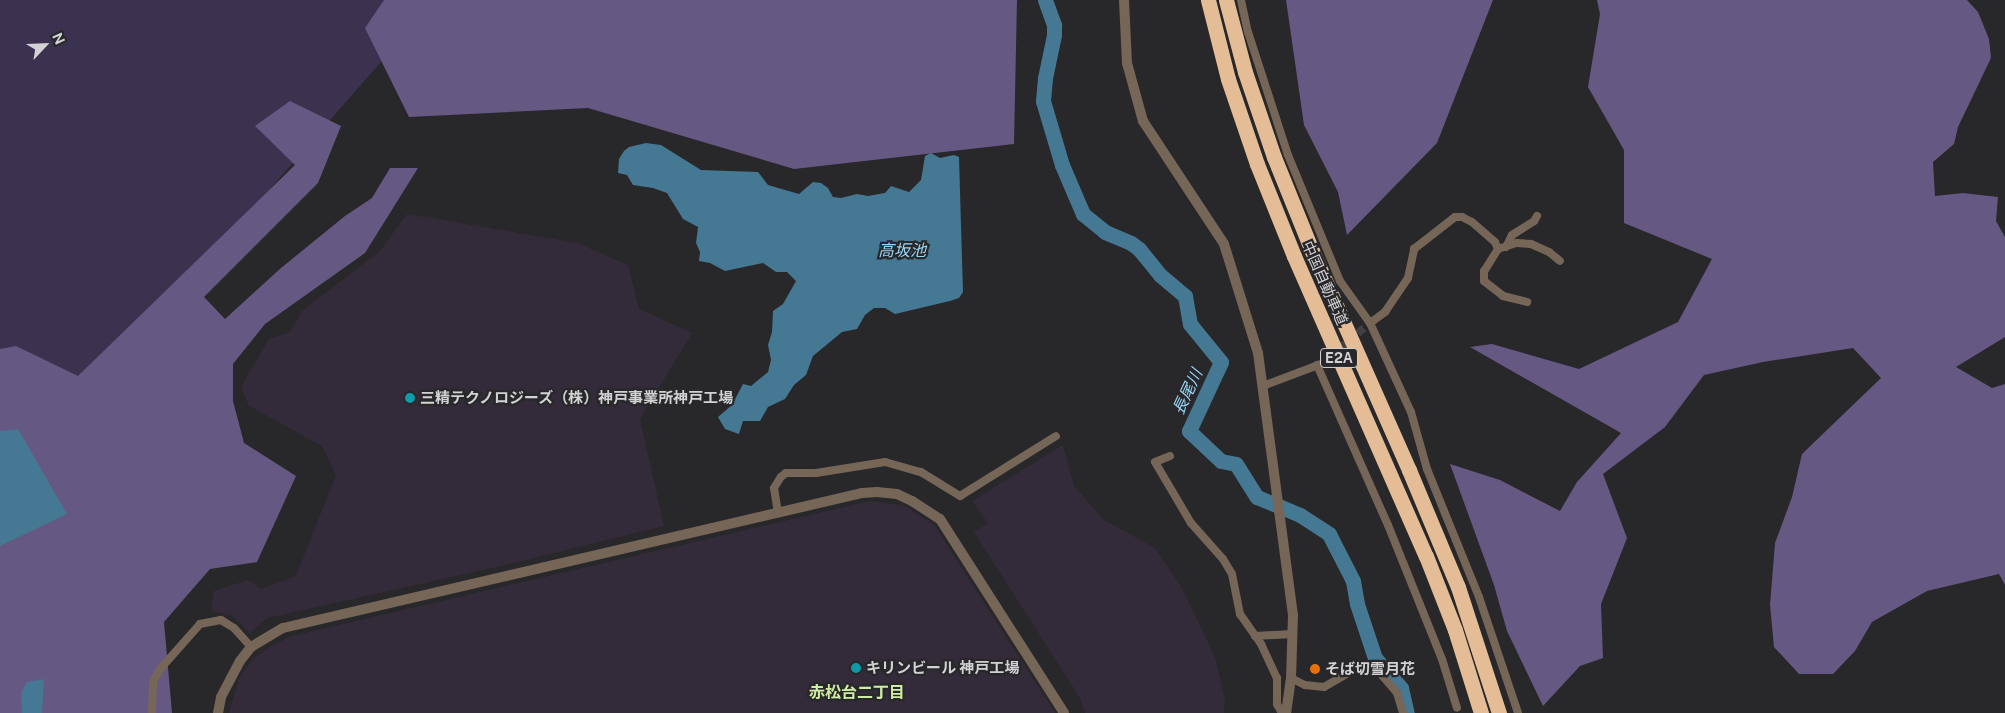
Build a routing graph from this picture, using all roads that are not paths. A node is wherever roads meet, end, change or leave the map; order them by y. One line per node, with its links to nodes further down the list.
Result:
1 (1124, 0): 10 (street)
2 (1208, 0): 25 (highway, 中国自動車道 / E2A)
3 (1226, 0): 26 (highway, 中国自動車道 / E2A)
4 (1241, 0): 9 (street)
5 (1537, 216): 6 (street)
6 (1502, 248): 7 (street); 8 (street); 9 (street)
7 (1560, 261)
8 (1526, 302)
9 (1370, 323): 27 (street)
10 (1263, 386): 14 (street); 18 (street)
11 (1056, 436): 13 (street)
12 (1170, 456): 15 (street)
13 (778, 513): 16 (street); 21 (street)
14 (1293, 634): 15 (street); 17 (street)
15 (1255, 636): 22 (street)
16 (252, 647): 19 (street); 20 (street)
17 (1291, 678): 23 (street); 24 (street)
18 (1457, 708)
19 (152, 713)
20 (218, 713)
21 (1064, 713)
22 (1282, 713)
23 (1286, 713)
24 (1403, 713)
25 (1481, 713)
26 (1499, 713)
27 (1518, 713)

